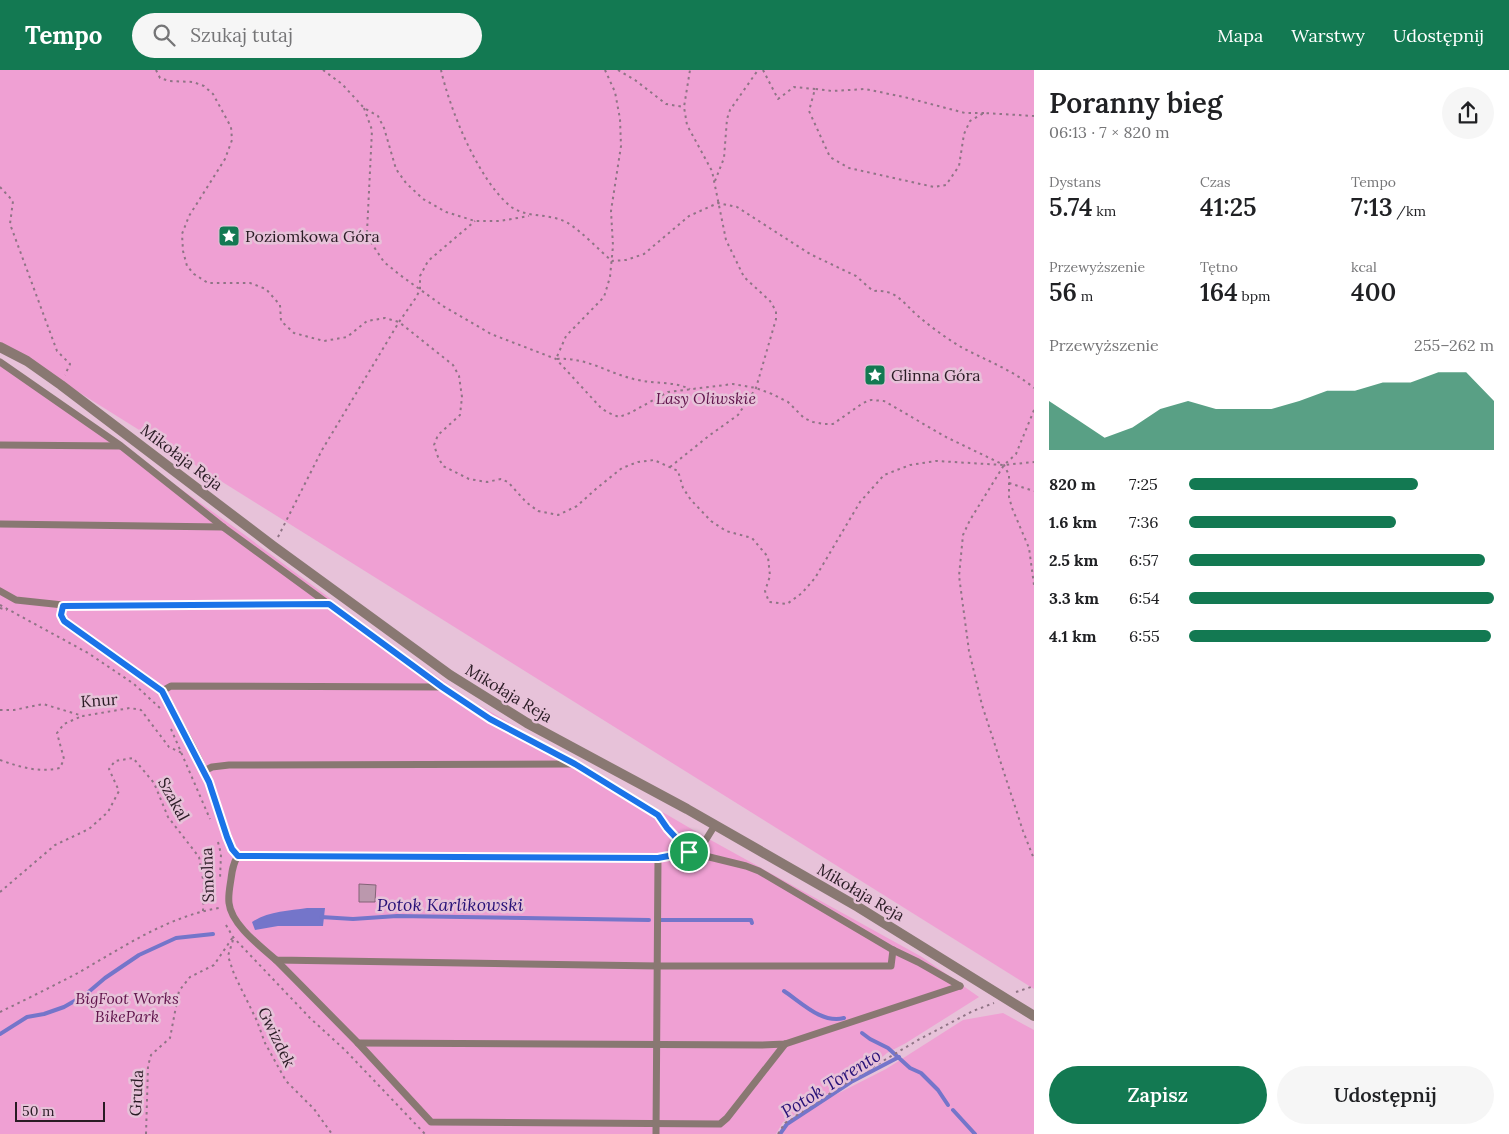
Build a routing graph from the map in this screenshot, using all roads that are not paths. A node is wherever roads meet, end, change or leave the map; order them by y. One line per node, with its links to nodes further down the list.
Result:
1 (0, 346): 14 (street, Mikołaja Reja)
2 (0, 363): 4 (lane)
3 (0, 445): 4 (lane)
4 (121, 446): 6 (lane)
5 (0, 524): 6 (lane)
6 (223, 527): 8 (lane)
7 (0, 591): 9 (lane)
8 (329, 604): 9 (lane); 10 (lane)
9 (63, 606): 11 (lane)
10 (442, 687): 11 (lane); 12 (lane)
11 (162, 691): 13 (lane)
12 (575, 764): 13 (lane); 15 (lane)
13 (204, 771): 16 (lane)
14 (715, 825): 15 (lane); 21 (street, Mikołaja Reja)
15 (689, 852): 17 (lane); 18 (lane)
16 (238, 856): 17 (lane); 19 (lane)
17 (658, 858): 20 (lane)
18 (893, 950): 20 (lane); 24 (lane)
19 (276, 960): 20 (lane); 22 (lane)
20 (658, 966): 23 (lane)
21 (1034, 1016)
22 (358, 1043): 23 (lane); 25 (lane)
23 (656, 1044): 24 (lane); 25 (lane)
24 (785, 1044): 25 (lane)
25 (656, 1124): 26 (lane)
26 (656, 1134)

